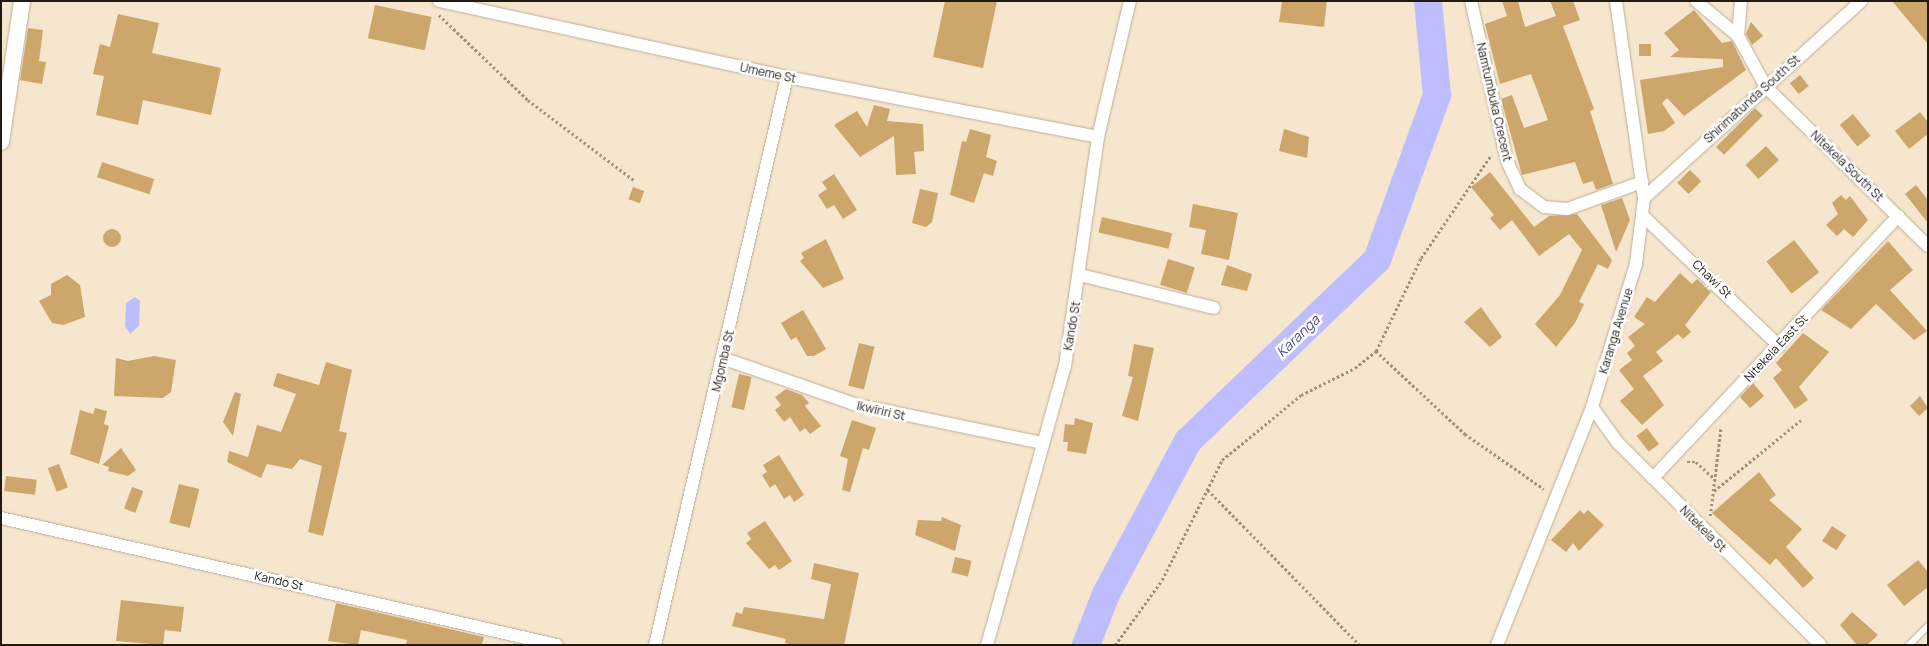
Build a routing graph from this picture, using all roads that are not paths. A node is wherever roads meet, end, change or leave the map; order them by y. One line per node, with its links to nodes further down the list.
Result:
1 (22, 1): 13 (street)
2 (1130, 1): 12 (street, Kando St)
3 (1471, 1): 14 (street, Namtumbuka Crecent)
4 (1616, 1): 14 (street, Karanga Avenue)
5 (1696, 1): 9 (street)
6 (1741, 1): 9 (street)
7 (1861, 1): 11 (street, Shirimatunda South St)
8 (436, 4): 10 (street, Umeme St)
9 (1738, 36): 11 (street, Nitekela South St)
10 (787, 77): 12 (street, Umeme St); 22 (street, Mgomba St)
11 (1766, 86): 15 (street, Shirimatunda South St); 17 (street, Nitekela South St)
12 (1098, 137): 19 (street, Kando St)
13 (1, 142)
14 (1642, 182): 15 (street, Karanga Avenue)
15 (1644, 198): 16 (street, Karanga Avenue)
16 (1642, 215): 21 (street, Chawi St); 23 (street, Karanga Avenue)
17 (1898, 216): 18 (street, Nitekela South St); 21 (street, Nitekela East St)
18 (1928, 246)
19 (1080, 275): 20 (street); 24 (street, Kando St)
20 (1214, 308)
21 (1779, 346): 25 (street, Nitekela East St)
22 (725, 359): 24 (street, Ikwiriri St); 29 (street, Mgomba St)
23 (1592, 407): 25 (street, Nitekela St); 31 (street, Karanga Avenue)
24 (1043, 443): 30 (street, Kando St)
25 (1653, 478): 32 (street, Nitekela St)
26 (1, 518): 28 (street, Kando St)
27 (1928, 626): 33 (lane)
28 (557, 645)
29 (655, 645)
30 (987, 645)
31 (1497, 645)
32 (1821, 645)
33 (1909, 645)

